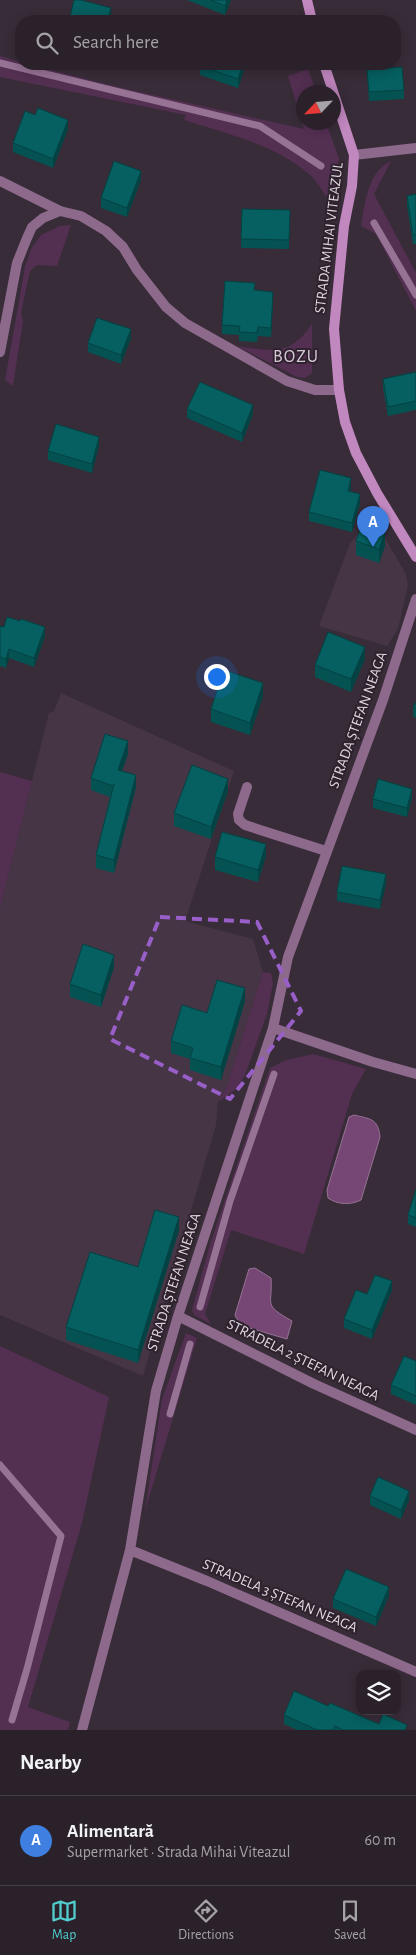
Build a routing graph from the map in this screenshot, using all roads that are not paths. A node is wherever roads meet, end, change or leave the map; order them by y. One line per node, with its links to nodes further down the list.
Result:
1 (307, 0): 2 (street)
2 (311, 15)
3 (326, 70): 5 (street, STRADA MIHAI VITEAZUL)
4 (416, 148): 5 (street)
5 (354, 155): 9 (street, STRADA MIHAI VITEAZUL)
6 (0, 181): 7 (street)
7 (60, 211): 8 (street); 9 (street)
8 (0, 352)
9 (339, 390): 10 (street, STRADA MIHAI VITEAZUL)
10 (416, 557)
11 (416, 599): 13 (street, STRADA ȘTEFAN NEAGA)
12 (247, 787): 13 (street)
13 (326, 851): 14 (street, STRADA ȘTEFAN NEAGA)
14 (273, 1028): 15 (street); 16 (street, STRADA ȘTEFAN NEAGA)
15 (416, 1074)
16 (178, 1316): 17 (street, STRADELA 2 ȘTEFAN NEAGA); 18 (street, STRADA ȘTEFAN NEAGA)
17 (416, 1430)
18 (130, 1550): 19 (street, STRADELA 3 ȘTEFAN NEAGA); 20 (street, STRADA ȘTEFAN NEAGA)
19 (416, 1672)
20 (82, 1730)

